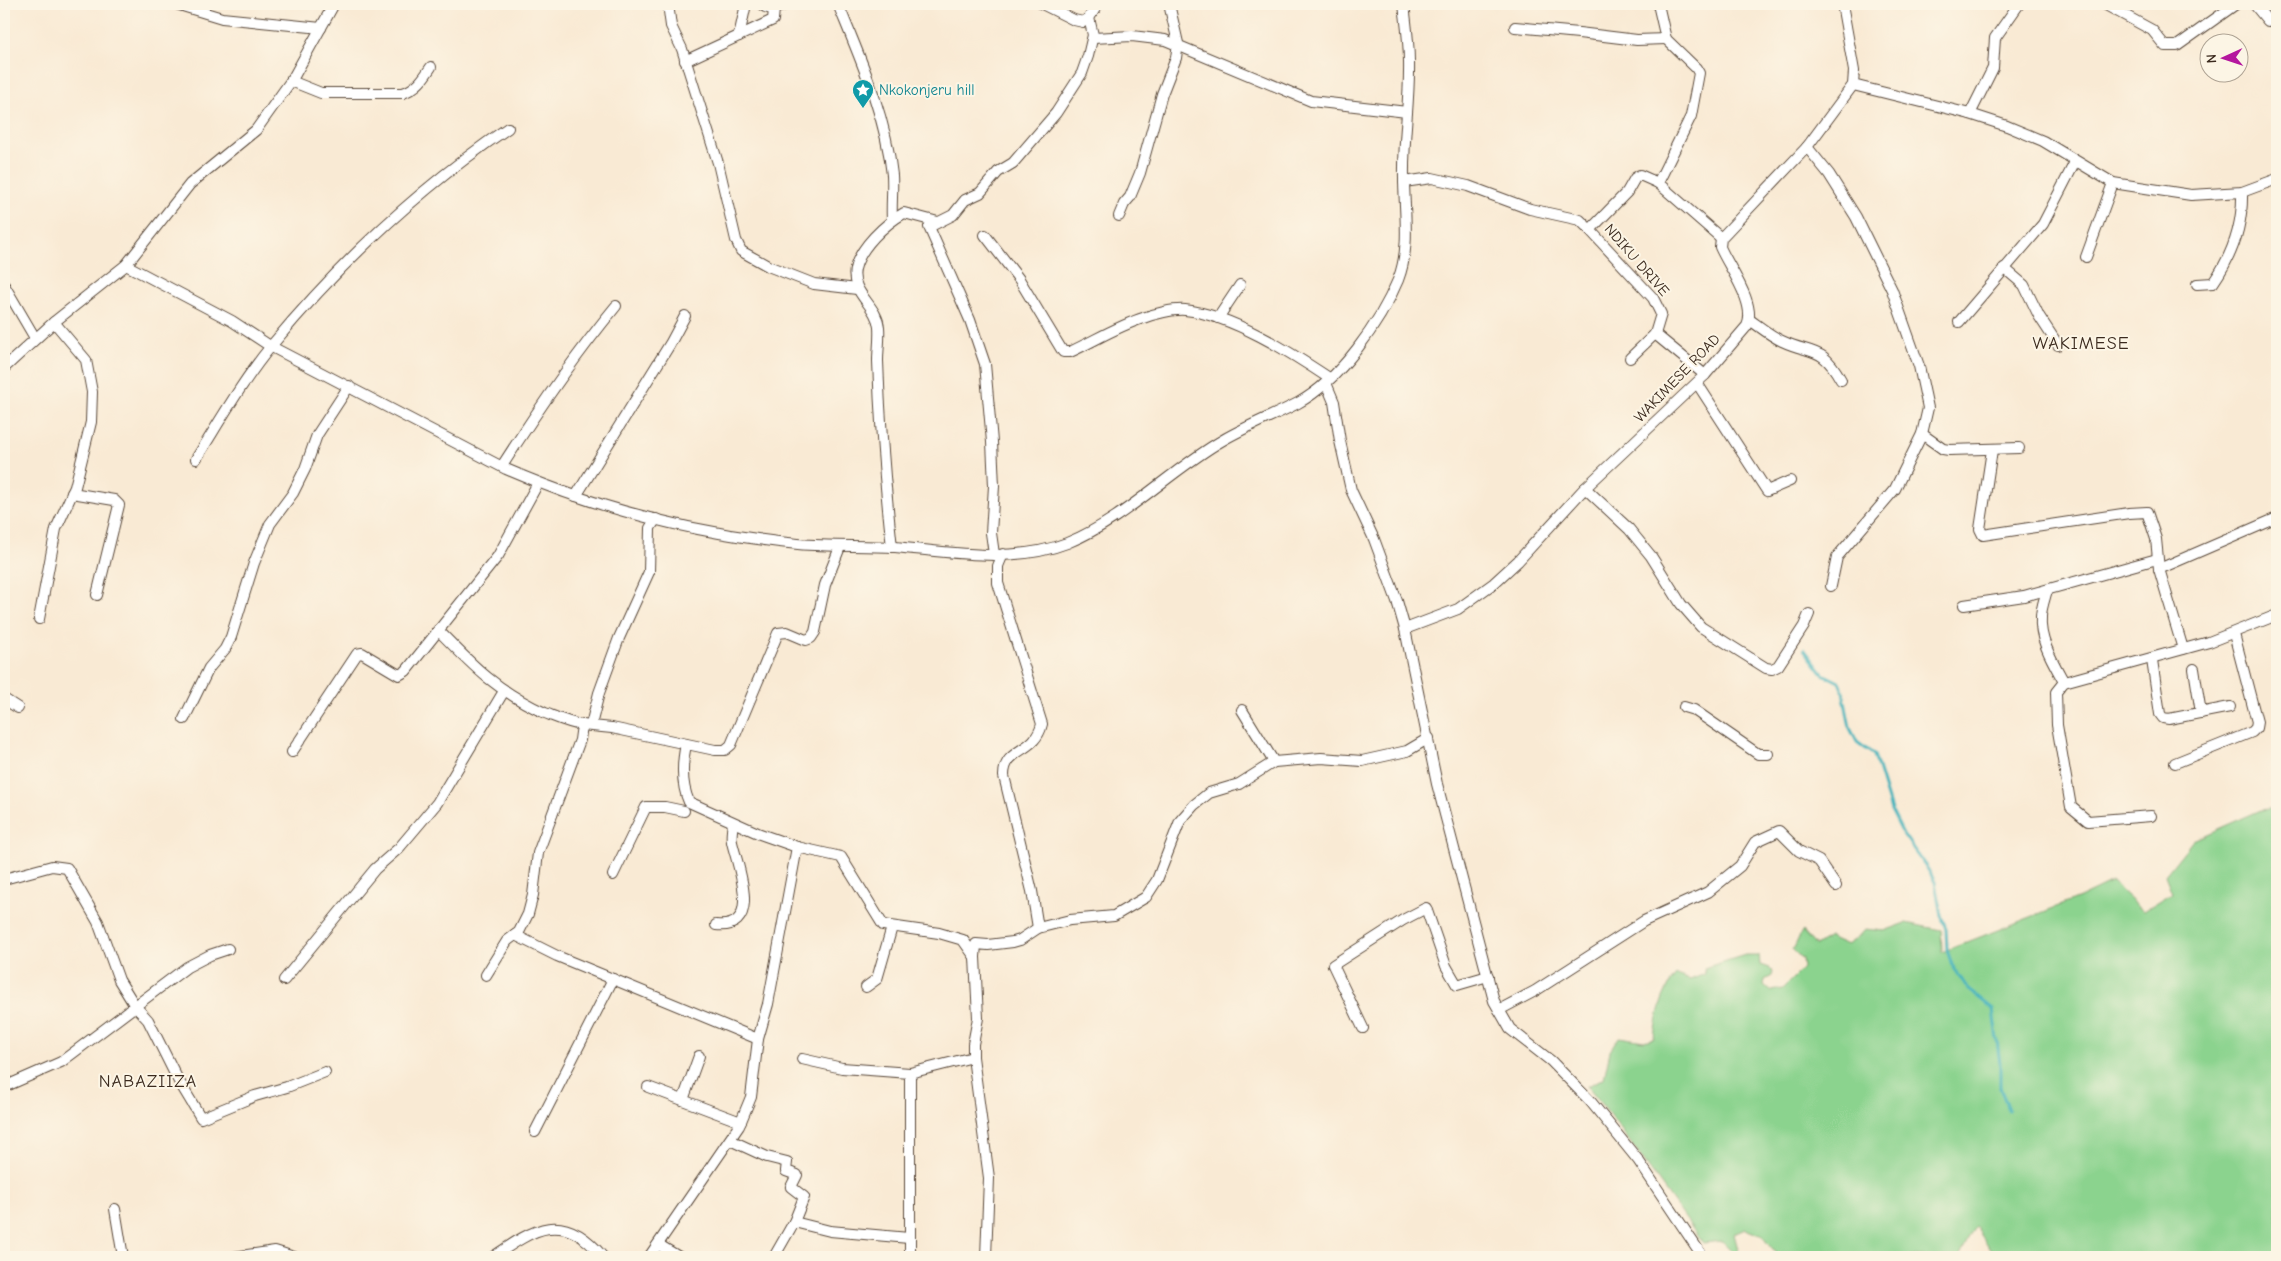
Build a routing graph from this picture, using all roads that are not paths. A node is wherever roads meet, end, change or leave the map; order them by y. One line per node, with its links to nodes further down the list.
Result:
1 (176, 4): 21 (street)
2 (334, 4): 21 (street)
3 (668, 4): 27 (street)
4 (746, 4): 23 (street)
5 (761, 4): 18 (street)
6 (787, 4): 18 (street)
7 (838, 4): 42 (street)
8 (1042, 4): 19 (street)
9 (1098, 4): 19 (street)
10 (1169, 4): 26 (street)
11 (1404, 4): 31 (street)
12 (1658, 4): 25 (street)
13 (1842, 4): 30 (street)
14 (2018, 4): 32 (street)
15 (2104, 4): 16 (street)
16 (2236, 4)
17 (2254, 4): 20 (street)
18 (774, 9): 23 (street)
19 (1089, 18): 24 (street)
20 (2277, 21)
21 (321, 28): 29 (street)
22 (1515, 28): 25 (street)
23 (739, 36): 27 (street)
24 (1093, 38): 26 (street); 43 (street)
25 (1666, 39): 38 (street)
26 (1178, 43): 31 (street); 41 (street)
27 (685, 61): 53 (street)
28 (431, 67): 29 (street)
29 (291, 81): 48 (street)
30 (1853, 85): 32 (street); 34 (street)
31 (1408, 112): 37 (street)
32 (1970, 114): 35 (street)
33 (508, 128): 63 (street)
34 (1807, 147): 46 (street); 70 (street)
35 (2075, 162): 39 (street); 49 (street)
36 (2277, 179): 40 (street)
37 (1404, 182): 44 (street); 68 (street)
38 (1658, 183): 44 (street); 46 (street)
39 (2113, 183): 40 (street); 47 (street)
40 (2242, 192): 50 (street)
41 (1119, 216)
42 (892, 220): 43 (street); 53 (street)
43 (938, 222): 84 (street)
44 (1590, 230): 60 (street, NDIKU DRIVE)
45 (985, 234): 56 (street)
46 (1721, 238): 57 (street)
47 (2086, 258)
48 (126, 265): 58 (street); 63 (street)
49 (2004, 268): 59 (street); 62 (street)
50 (2197, 284)
51 (4, 285): 61 (street)
52 (1240, 285): 56 (street)
53 (857, 290): 83 (street)
54 (616, 306): 74 (street)
55 (685, 316): 79 (street)
56 (1218, 318): 68 (street)
57 (1750, 320): 66 (street, WAKIMESE ROAD); 67 (street)
58 (54, 322): 61 (street); 78 (street)
59 (1959, 322)
60 (1655, 334): 64 (street); 66 (street)
61 (35, 338): 65 (street)
62 (2058, 345)
63 (270, 346): 69 (street); 73 (street)
64 (1630, 358)
65 (4, 368)
66 (1701, 379): 75 (street); 77 (street, WAKIMESE ROAD)
67 (1841, 380)
68 (1328, 381): 84 (street); 93 (street)
69 (349, 386): 74 (street); 107 (street)
70 (1922, 434): 72 (street); 86 (street)
71 (2019, 448): 72 (street)
72 (1992, 450): 85 (street)
73 (196, 459)
74 (502, 466): 76 (street)
75 (1790, 481)
76 (538, 483): 79 (street); 94 (street)
77 (1585, 488): 90 (street); 93 (street, WAKIMESE ROAD)
78 (72, 493): 88 (street); 92 (street)
79 (576, 496): 81 (street)
80 (2277, 518): 85 (street)
81 (656, 519): 82 (street); 108 (street)
82 (840, 547): 83 (street); 110 (street)
83 (892, 547): 84 (street)
84 (999, 554): 124 (street)
85 (2158, 564): 87 (street); 96 (street)
86 (1831, 586)
87 (2046, 590): 89 (street); 99 (street)
88 (97, 595)
89 (1964, 605)
90 (1809, 614)
91 (2277, 615): 95 (street)
92 (39, 619)
93 (1405, 629): 109 (street)
94 (438, 630): 100 (street); 111 (street)
95 (2234, 634): 96 (street); 114 (street)
96 (2183, 649): 97 (street)
97 (2152, 660): 99 (street); 106 (street)
98 (2194, 669): 106 (street)
99 (2064, 682): 116 (street)
100 (504, 691): 108 (street); 131 (street)
101 (4, 699): 103 (street)
102 (1684, 707): 112 (street)
103 (18, 708)
104 (2230, 708): 106 (street)
105 (1242, 710): 113 (street)
106 (2201, 713)
107 (184, 719)
108 (586, 725): 110 (street); 125 (street)
109 (1429, 738): 113 (street); 129 (street)
110 (686, 744): 117 (street)
111 (292, 752)
112 (1768, 754)
113 (1274, 762): 124 (street)
114 (2175, 763)
115 (684, 812): 119 (street)
116 (2152, 816)
117 (733, 823): 118 (street); 122 (street)
118 (797, 847): 123 (street); 136 (street)
119 (613, 875)
120 (4, 879): 133 (street)
121 (1836, 886): 134 (street)
122 (716, 925)
123 (892, 927): 127 (street); 132 (street)
124 (1038, 928): 127 (street)
125 (515, 935): 128 (street); 130 (street)
126 (228, 949): 133 (street)
127 (975, 957): 138 (street)
128 (486, 975)
129 (1488, 976): 134 (street); 135 (street)
130 (613, 979): 136 (street); 146 (street)
131 (284, 980)
132 (866, 987)
133 (135, 1006): 140 (street); 142 (street)
134 (1499, 1010): 162 (street)
135 (1363, 1028)
136 (758, 1039): 145 (street)
137 (699, 1056): 144 (street)
138 (973, 1057): 141 (street); 161 (street)
139 (802, 1059): 141 (street)
140 (325, 1072)
141 (910, 1073): 150 (street)
142 (4, 1087)
143 (648, 1087): 144 (street)
144 (683, 1100): 145 (street)
145 (740, 1122): 147 (street)
146 (535, 1132)
147 (730, 1140): 149 (street); 151 (street)
148 (115, 1209): 152 (street)
149 (794, 1222): 150 (street); 159 (street)
150 (909, 1238): 160 (street)
151 (659, 1245): 157 (street); 158 (street)
152 (123, 1257)
153 (234, 1257): 154 (street)
154 (294, 1257)
155 (492, 1257): 156 (street)
156 (603, 1257)
157 (649, 1257)
158 (679, 1257)
159 (774, 1257)
160 (910, 1257)
161 (986, 1257)
162 (1703, 1257)

